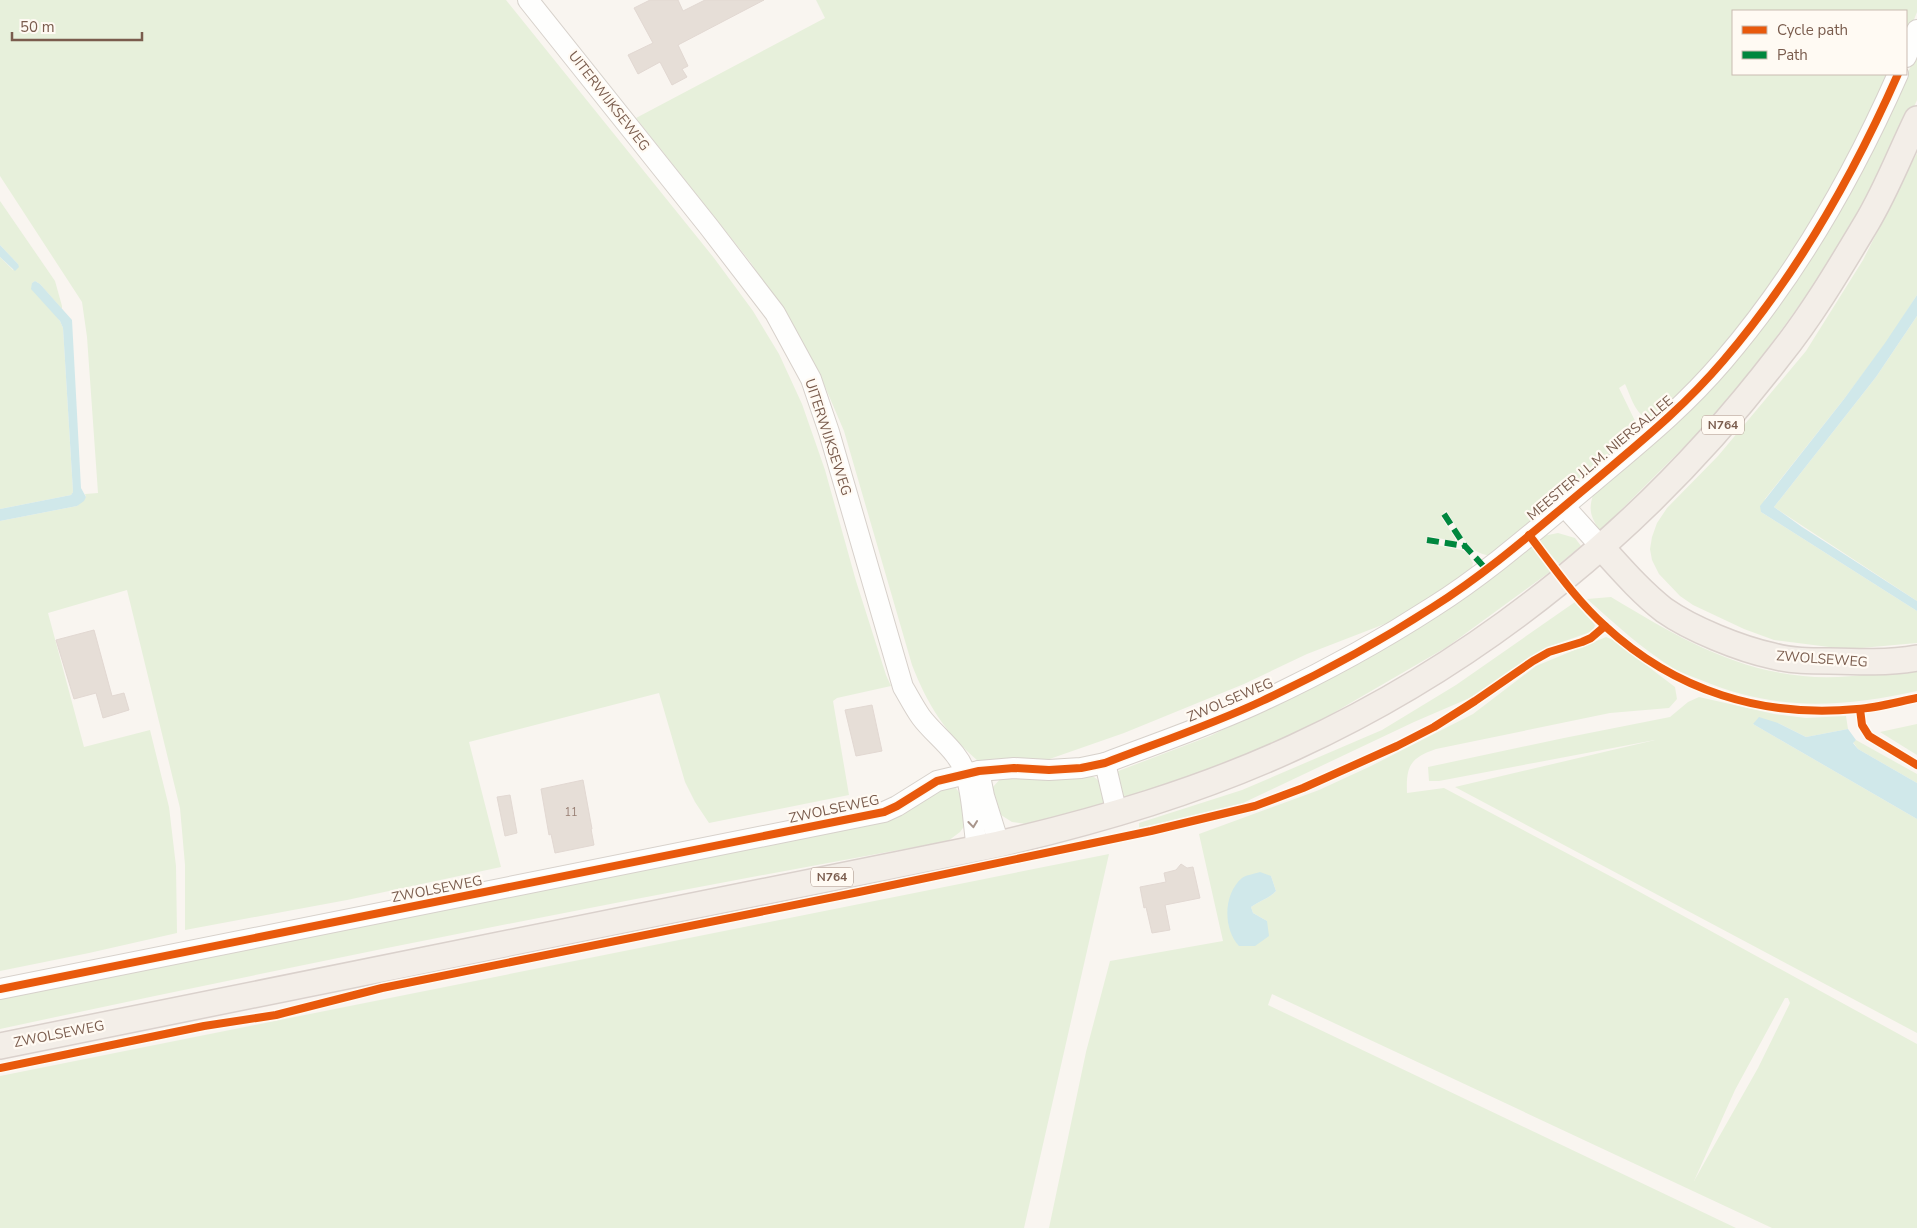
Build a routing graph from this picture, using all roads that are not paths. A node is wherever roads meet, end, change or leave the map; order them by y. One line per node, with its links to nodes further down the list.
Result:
1 (528, 0): 11 (street, UITERWIJKSEWEG)
2 (1917, 30): 3 (street)
3 (1907, 55)
4 (1898, 75): 6 (street, MEESTER J.L.M. NIERSALLEE)
5 (1917, 119): 8 (main road, N764)
6 (1564, 506): 7 (street, MEESTER J.L.M. NIERSALLEE); 8 (street, MEESTER J.L.M. NIERSALLEE)
7 (1529, 535): 10 (street, ZWOLSEWEG)
8 (1602, 548): 9 (main road, ZWOLSEWEG); 12 (main road, ZWOLSEWEG / N764)
9 (1917, 658)
10 (1105, 763): 11 (street, ZWOLSEWEG); 12 (street)
11 (973, 773): 13 (street, UITERWIJKSEWEG); 14 (street, ZWOLSEWEG)
12 (1117, 814): 13 (main road, ZWOLSEWEG / N764)
13 (988, 846): 15 (main road, ZWOLSEWEG / N764)
14 (0, 989)
15 (0, 1046)

